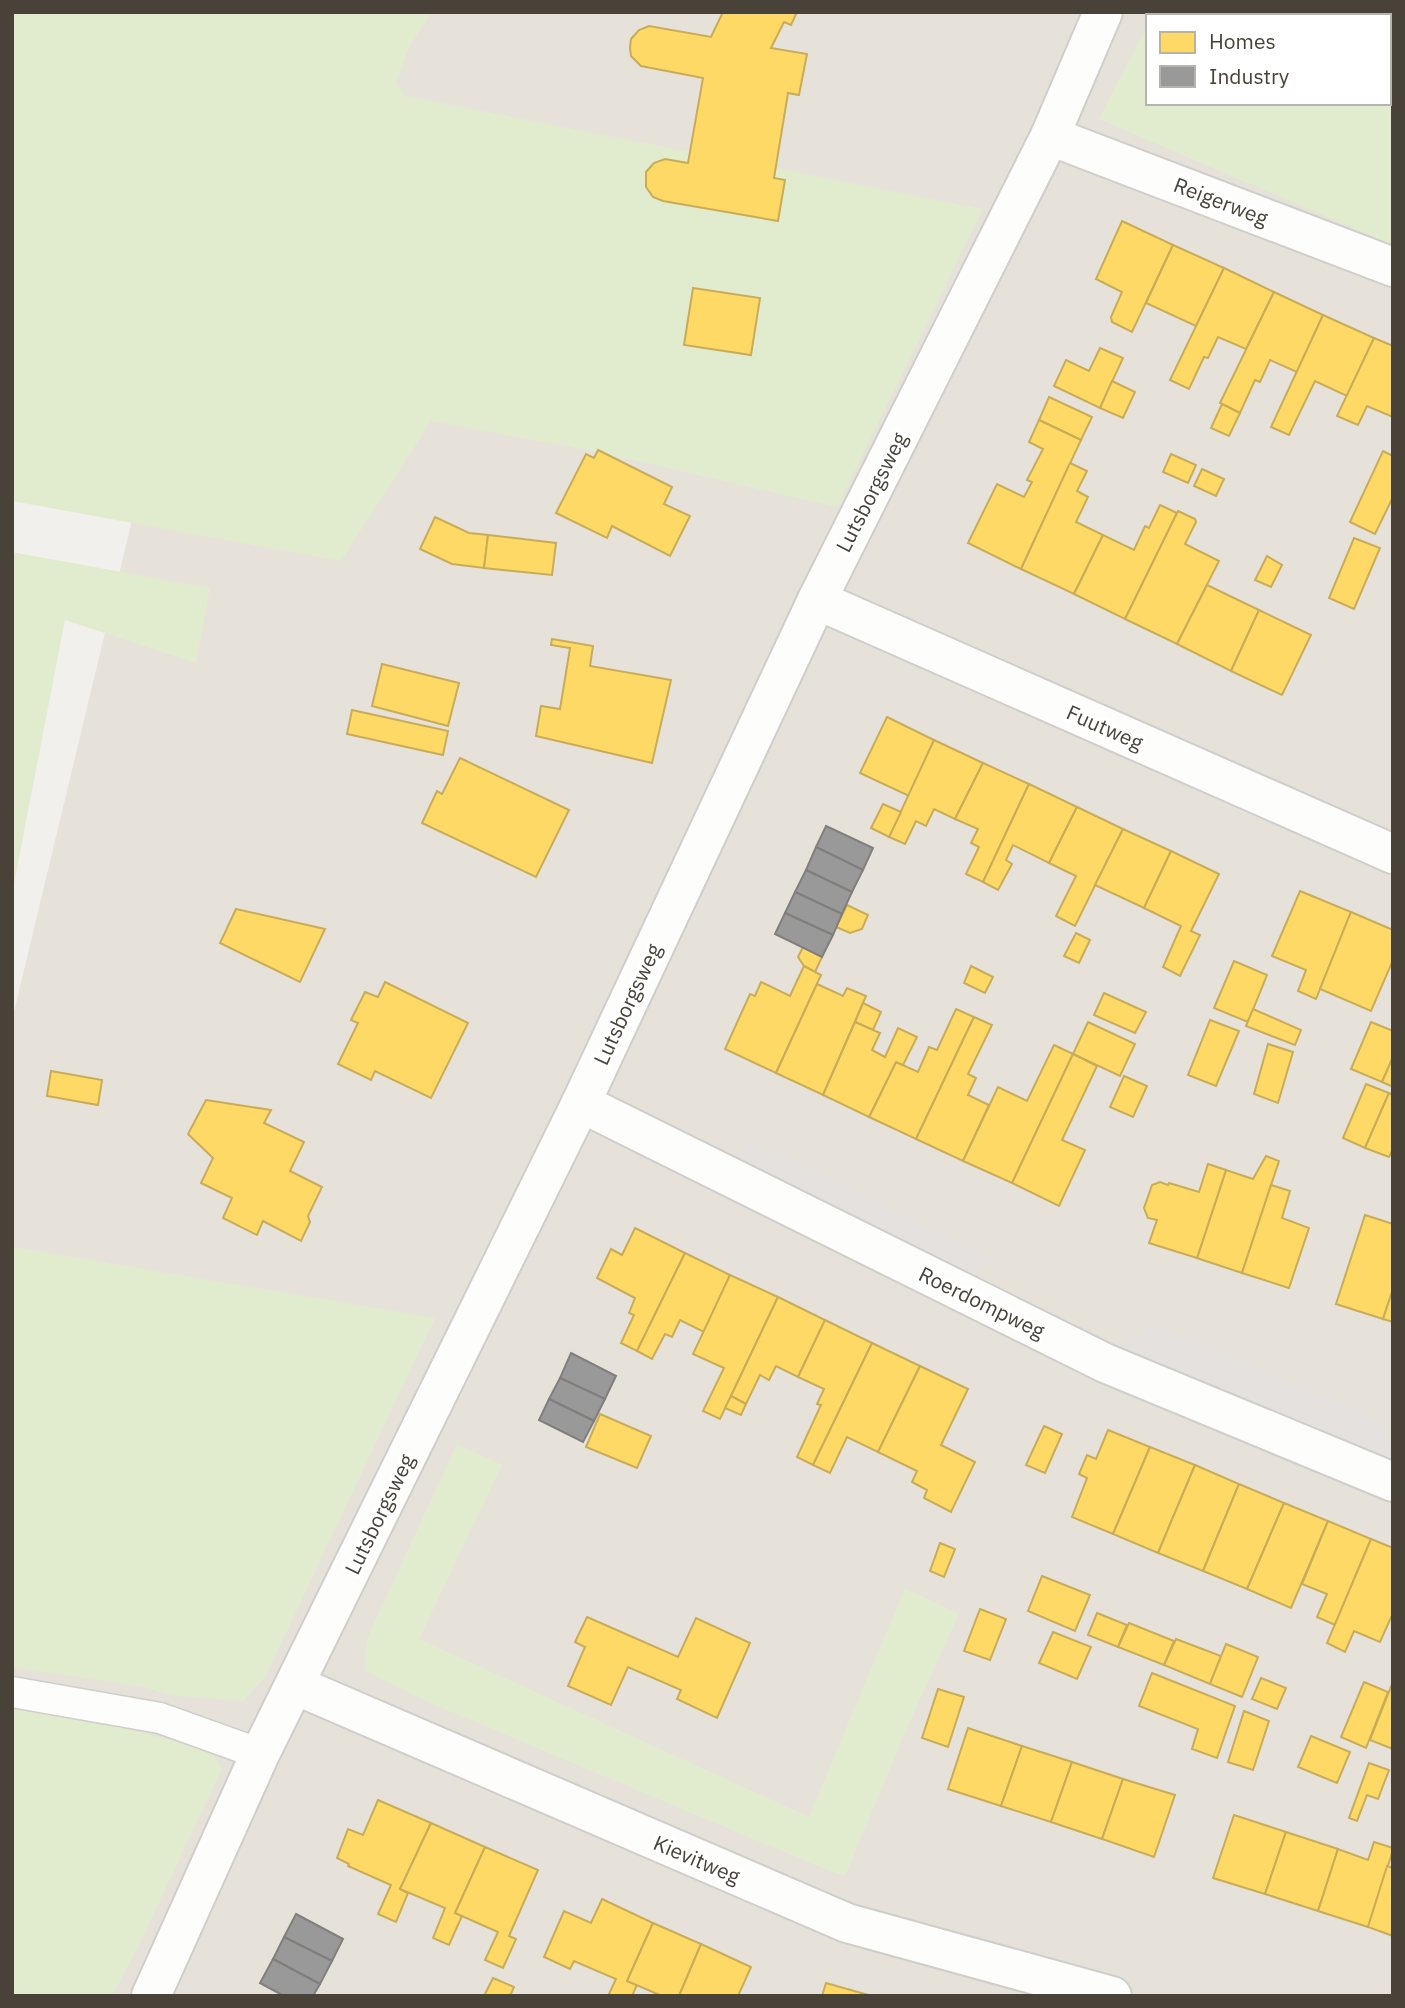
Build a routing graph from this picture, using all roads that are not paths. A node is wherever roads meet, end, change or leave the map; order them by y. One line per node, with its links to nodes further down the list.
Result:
1 (1103, 12): 2 (street, Lutsborgsweg)
2 (1050, 136): 3 (street, Reigerweg); 4 (street, Lutsborgsweg)
3 (1393, 267)
4 (817, 600): 5 (street, Fuutweg); 6 (street, Lutsborgsweg)
5 (1393, 854)
6 (581, 1103): 7 (street, Roerdompweg); 8 (street, Lutsborgsweg)
7 (1393, 1482)
8 (295, 1685): 10 (street, Lutsborgsweg); 12 (street, Kievitweg)
9 (12, 1692): 10 (lane)
10 (260, 1754): 11 (street, Lutsborgsweg)
11 (151, 1996)
12 (1112, 1996)

